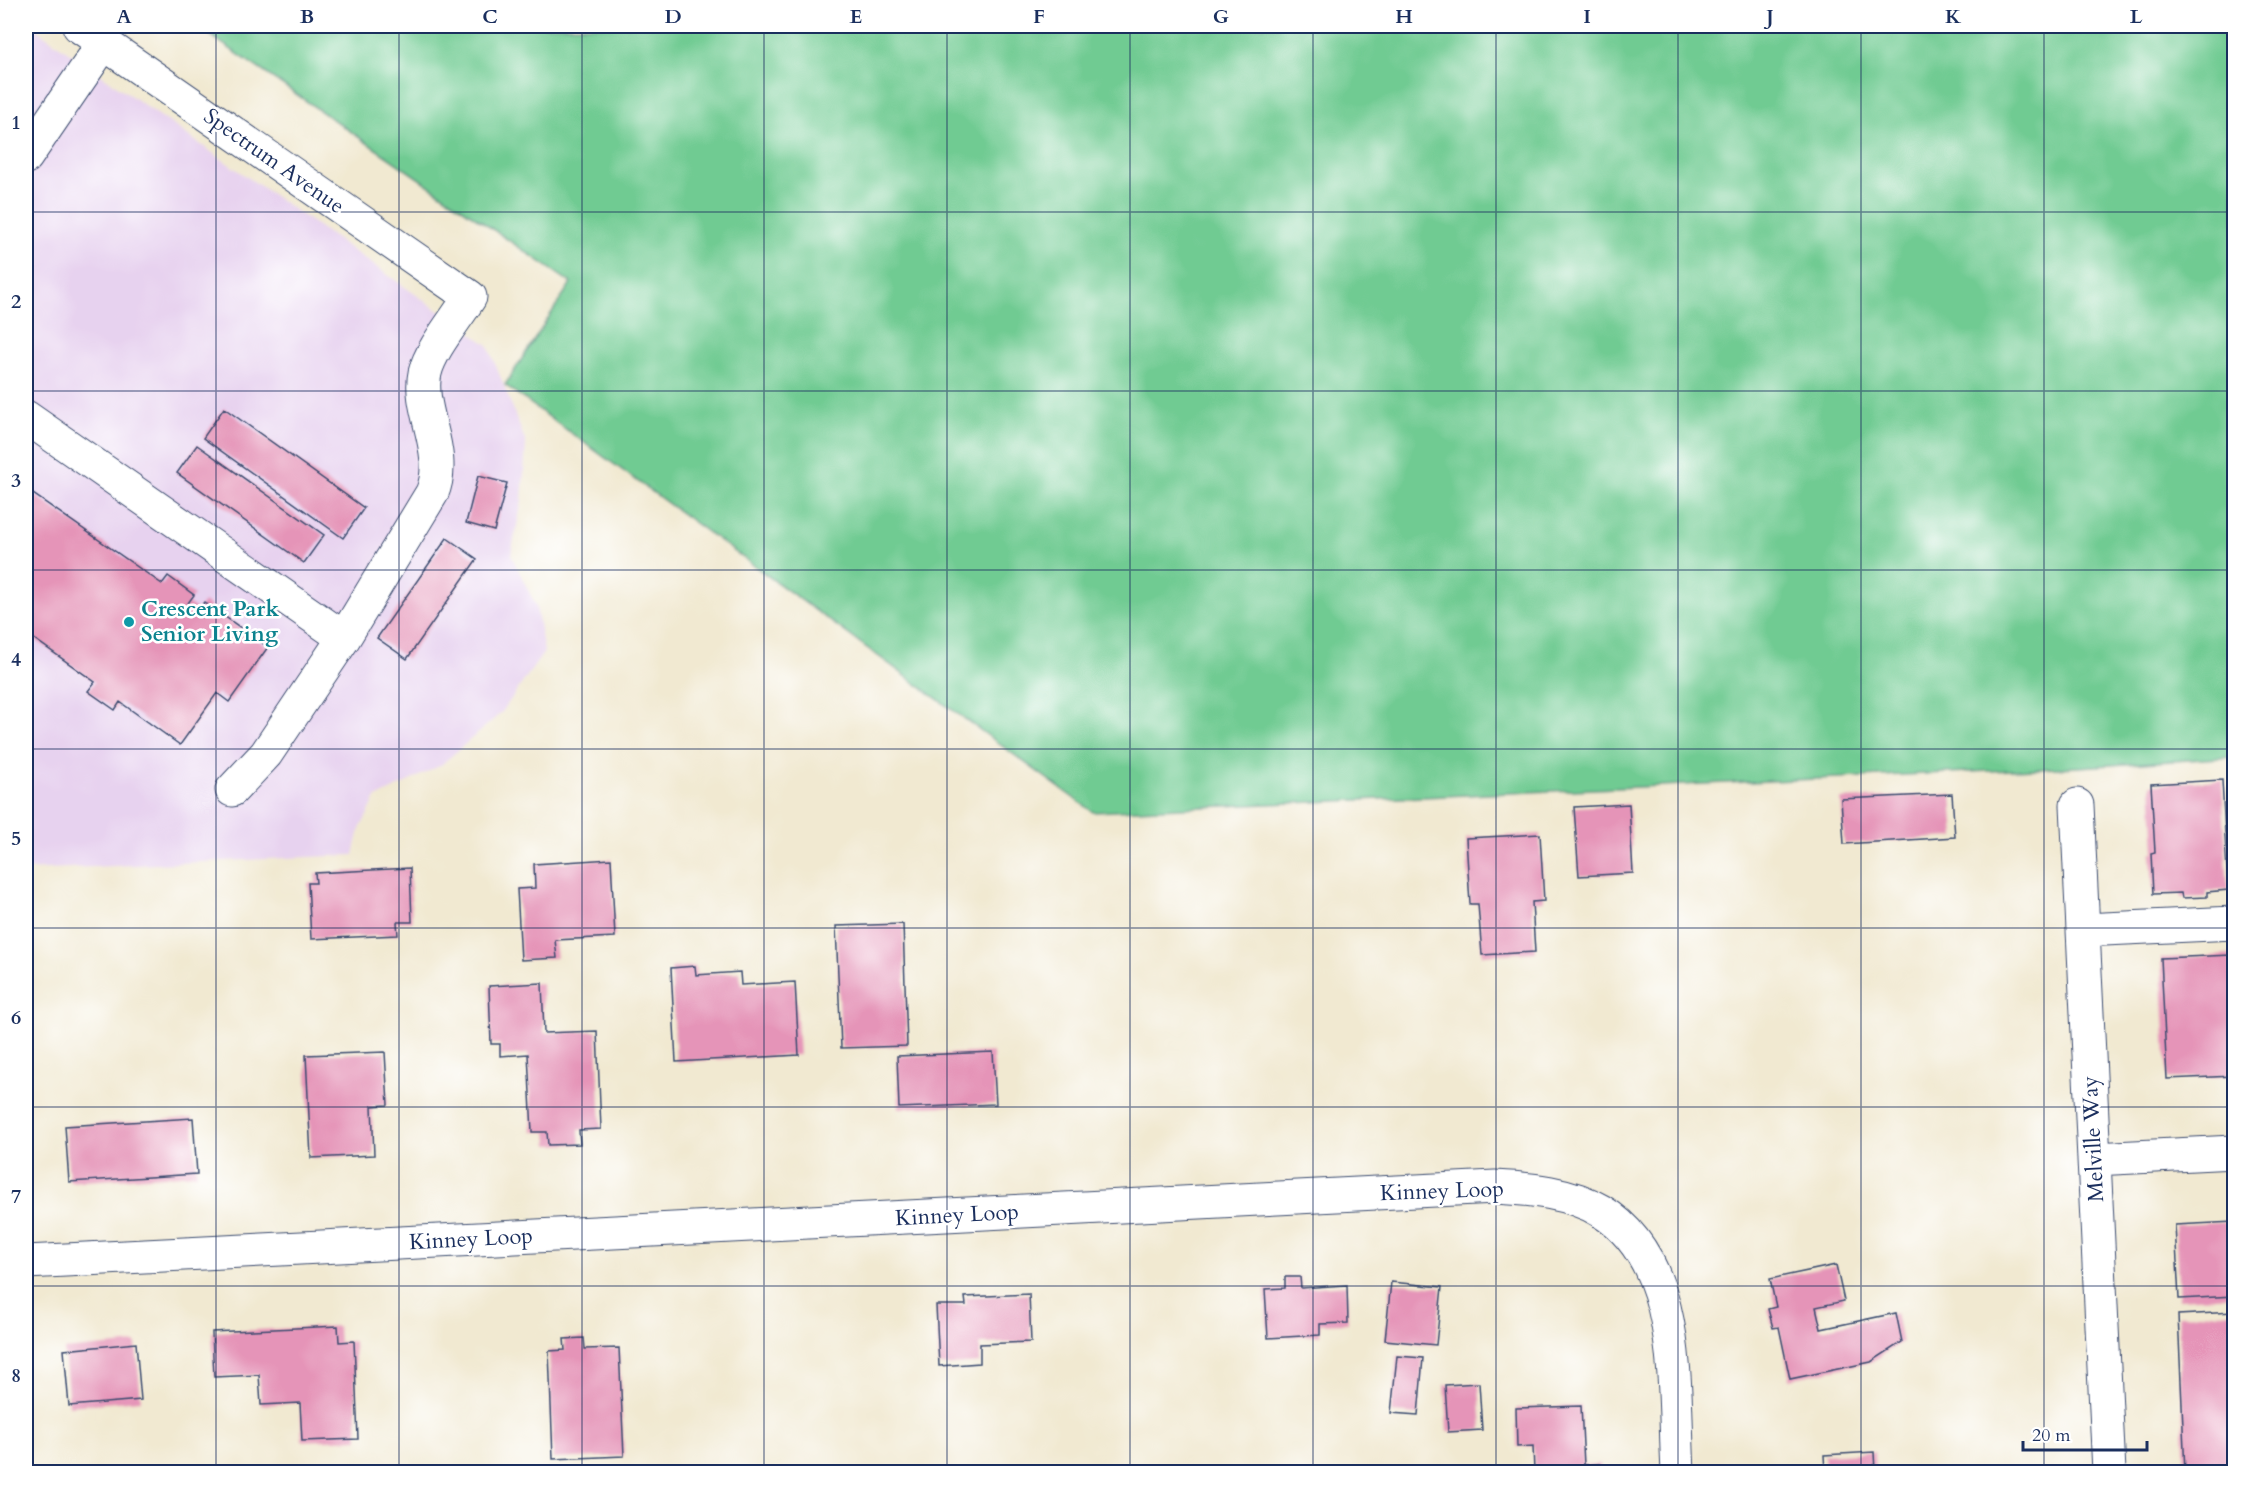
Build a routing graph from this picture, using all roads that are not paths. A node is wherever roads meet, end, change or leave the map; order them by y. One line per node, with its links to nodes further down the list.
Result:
1 (91, 34): 2 (street); 4 (street, Spectrum Avenue)
2 (26, 157)
3 (26, 417): 4 (street)
4 (344, 638): 5 (street)
5 (232, 790)
6 (2077, 804): 8 (street, Melville Way)
7 (2235, 923): 8 (street)
8 (2083, 930): 10 (street, Melville Way)
9 (2235, 1152): 10 (street)
10 (2094, 1159): 13 (street, Melville Way)
11 (26, 1262): 12 (street, Kinney Loop)
12 (1678, 1473)
13 (2109, 1473)

